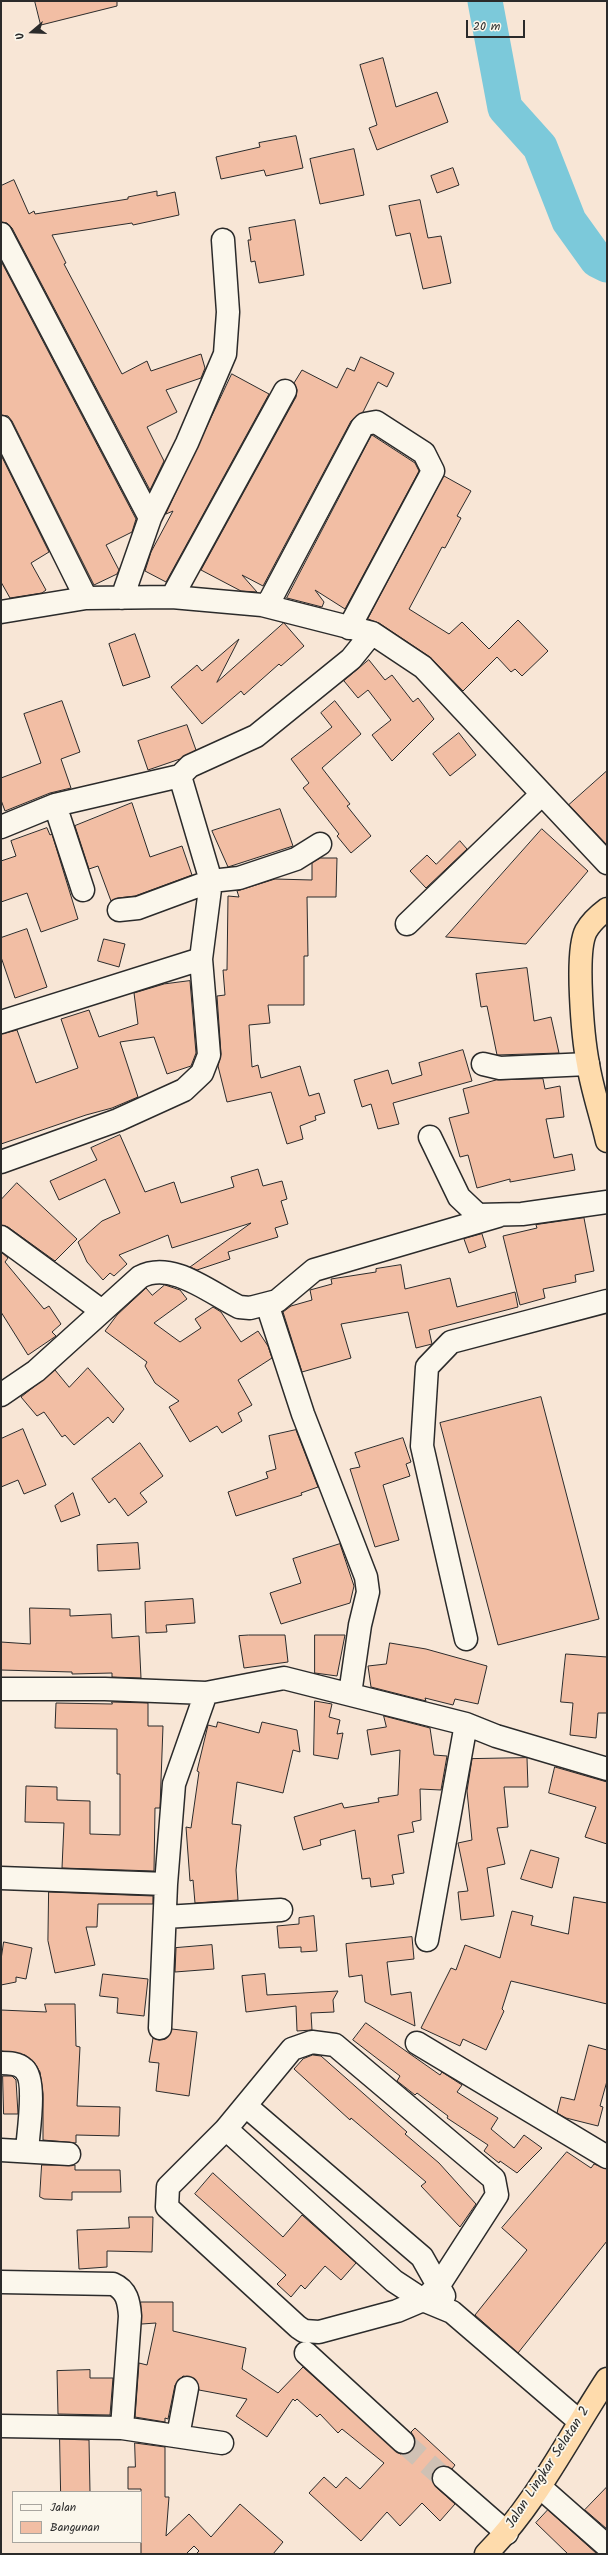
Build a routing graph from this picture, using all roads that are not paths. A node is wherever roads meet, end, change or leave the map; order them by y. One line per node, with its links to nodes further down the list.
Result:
1 (1, 234): 5 (street)
2 (223, 240): 5 (street)
3 (285, 391): 6 (street)
4 (1, 428): 7 (street)
5 (150, 518): 8 (street)
6 (172, 597): 8 (street); 9 (street)
7 (86, 598): 8 (street); 10 (street)
8 (122, 598)
9 (267, 606): 11 (street); 11 (street)
10 (1, 612)
11 (349, 628): 12 (street)
12 (372, 633): 13 (street); 14 (street)
13 (180, 776): 15 (street); 19 (street)
14 (542, 794): 18 (street); 23 (street)
15 (55, 806): 16 (street); 20 (street)
16 (1, 827)
17 (320, 844): 19 (street)
18 (607, 863)
19 (211, 881): 21 (street); 24 (street)
20 (83, 890)
21 (119, 910)
22 (604, 915): 27 (highway)
23 (407, 924)
24 (201, 960): 25 (street); 30 (street)
25 (1, 1022)
26 (483, 1064): 27 (street)
27 (588, 1064): 29 (highway)
28 (430, 1137): 32 (street)
29 (607, 1140)
30 (1, 1162)
31 (607, 1202): 32 (street)
32 (498, 1216): 35 (street)
33 (1, 1237): 36 (street)
34 (607, 1301): 38 (street)
35 (267, 1304): 36 (street); 41 (street)
36 (102, 1311): 37 (street)
37 (1, 1395)
38 (466, 1639)
39 (1, 1689): 40 (street)
40 (206, 1693): 41 (street); 45 (street)
41 (350, 1694): 42 (street)
42 (466, 1724): 43 (street); 48 (street)
43 (607, 1770)
44 (1, 1878): 45 (street)
45 (166, 1884): 47 (street)
46 (281, 1910): 47 (street)
47 (165, 1917): 49 (street)
48 (427, 1940)
49 (160, 2028)
50 (417, 2043): 57 (street)
51 (1, 2062): 55 (street)
52 (246, 2106): 53 (street); 58 (street); 61 (street)
53 (226, 2129): 59 (street); 62 (street)
54 (1, 2150): 55 (street)
55 (27, 2150): 56 (street)
56 (68, 2154)
57 (607, 2158)
58 (422, 2257): 59 (street); 61 (street)
59 (394, 2281): 62 (street)
60 (1, 2282): 69 (street)
61 (439, 2285): 62 (street); 63 (street)
62 (423, 2300): 63 (street)
63 (452, 2312): 67 (street)
64 (306, 2353): 71 (street)
65 (607, 2379): 67 (highway, Jalan Lingkar Selatan 2)
66 (187, 2388): 70 (street)
67 (579, 2421): 74 (highway, Jalan Lingkar Selatan 2)
68 (1, 2426): 69 (street)
69 (122, 2428): 70 (street)
70 (178, 2436): 72 (street)
71 (403, 2442)
72 (222, 2443)
73 (444, 2478): 75 (street)
74 (540, 2487): 75 (highway, Jalan Lingkar Selatan 2); 76 (street)
75 (507, 2533): 77 (highway, Jalan Lingkar Selatan 2)
76 (607, 2546)
77 (486, 2554)

